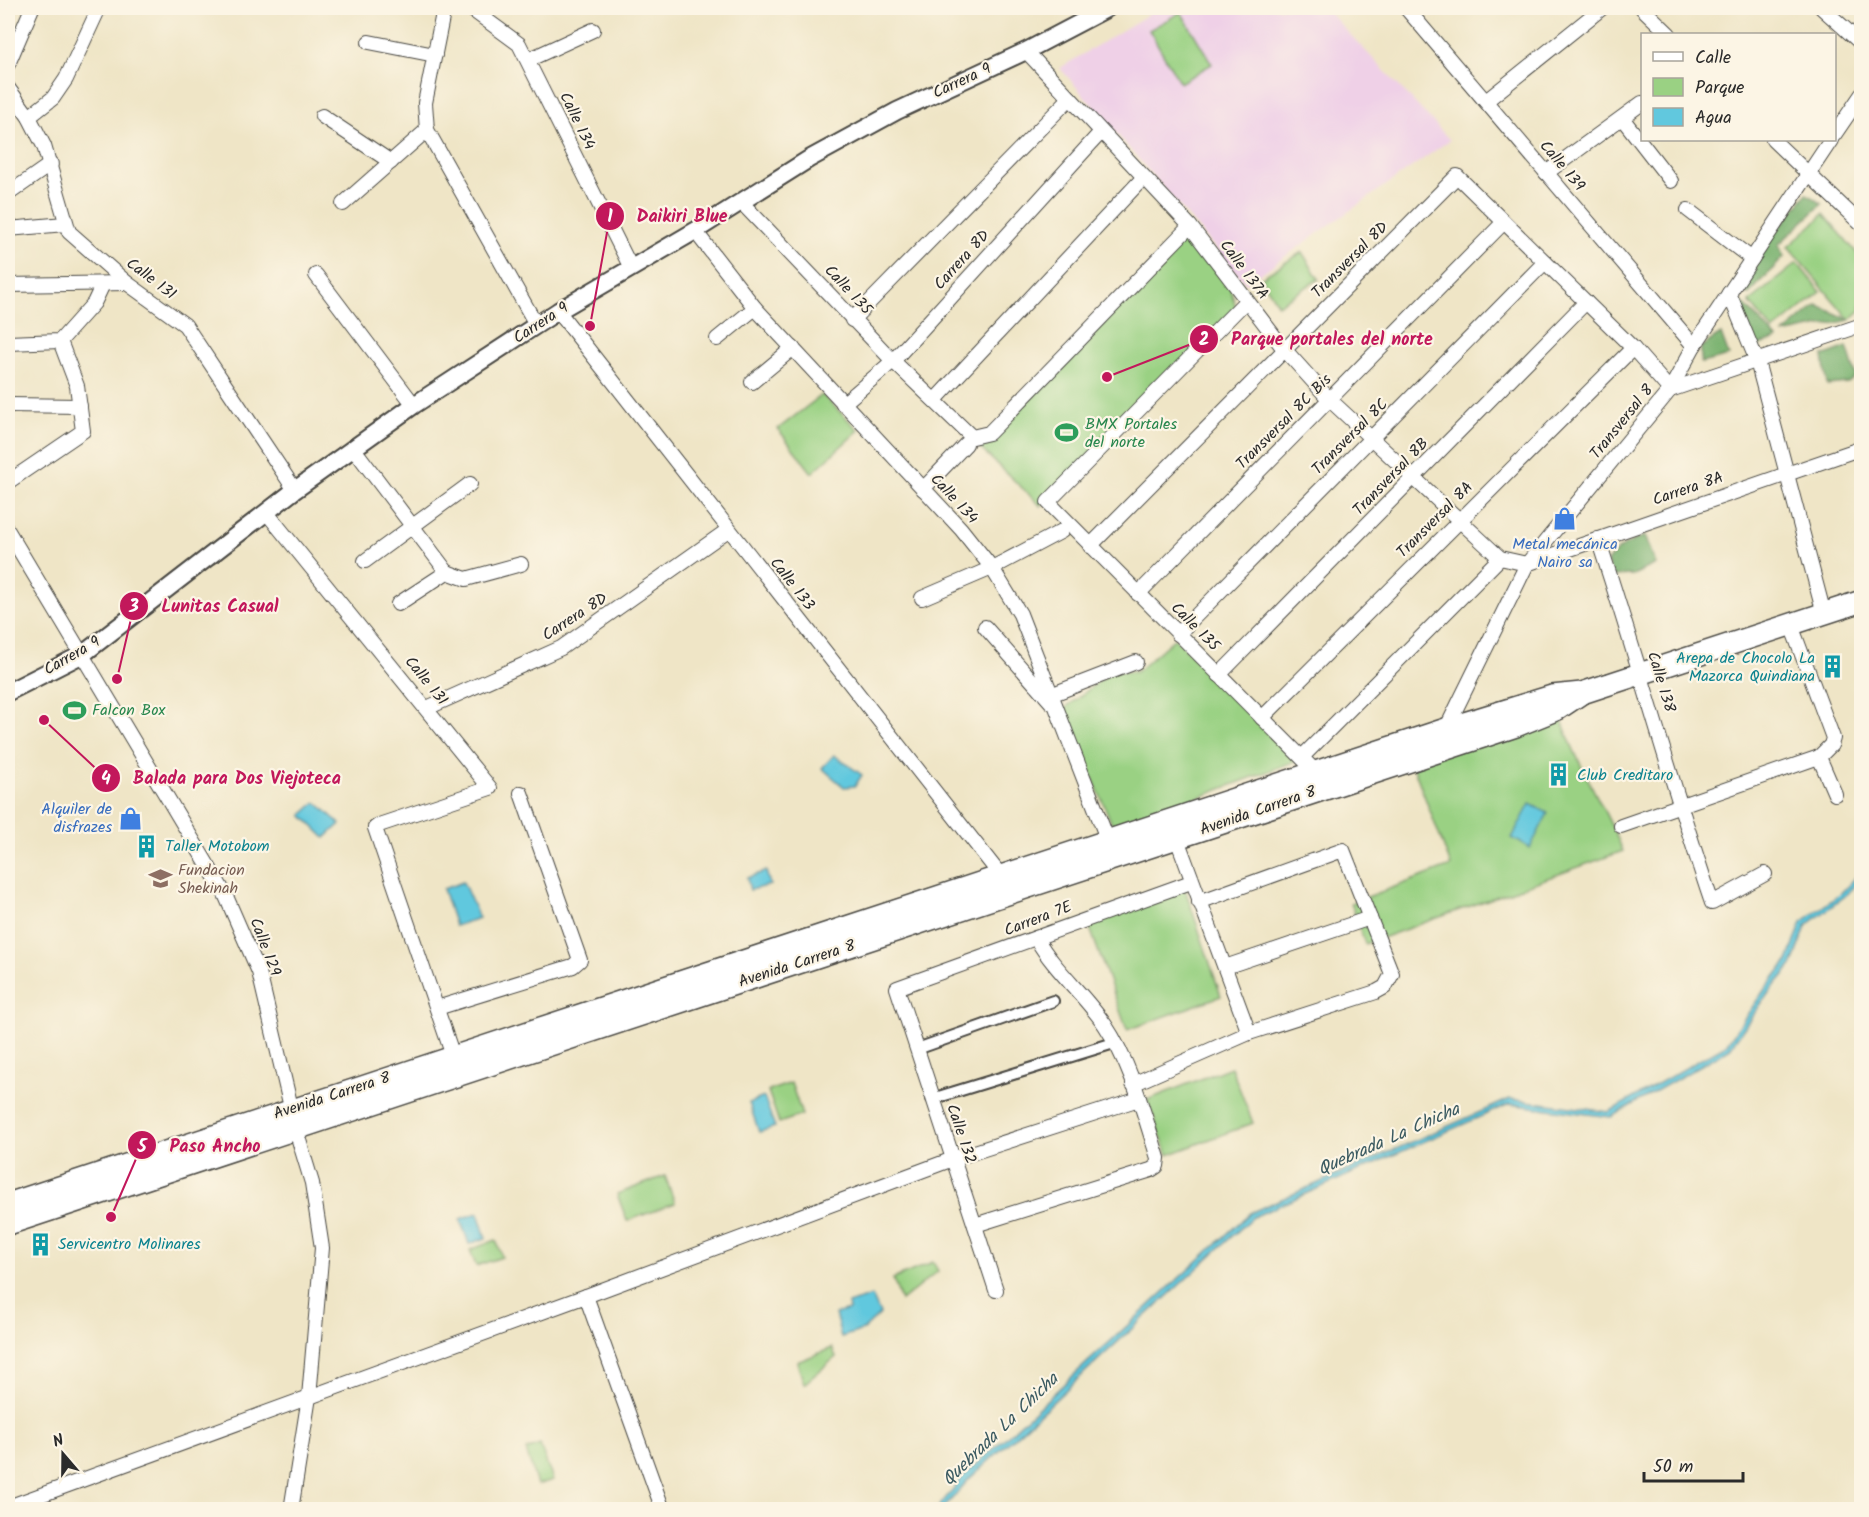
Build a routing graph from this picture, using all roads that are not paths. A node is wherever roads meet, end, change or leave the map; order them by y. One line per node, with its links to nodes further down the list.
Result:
1 (32, 8): 17 (street)
2 (99, 8): 24 (street)
3 (444, 8): 15 (street)
4 (470, 8): 16 (street, Calle 134)
5 (1108, 8): 14 (street, Carrera 9)
6 (1602, 8): 21 (street)
7 (1642, 8): 11 (street)
8 (1822, 8): 13 (street)
9 (1409, 9): 21 (street, Calle 139)
10 (593, 30): 16 (street)
11 (1668, 33)
12 (369, 42): 15 (street)
13 (1862, 44)
14 (1026, 51): 20 (street, Calle 137A); 38 (street, Carrera 9)
15 (435, 55): 26 (street)
16 (528, 60): 49 (street, Calle 134)
17 (8, 64)
18 (8, 88): 24 (street)
19 (1862, 94): 28 (street)
20 (1070, 98): 27 (street, Calle 137A); 59 (street)
21 (1486, 101): 33 (street, Calle 139)
22 (1641, 104): 25 (street)
23 (322, 116): 31 (street)
24 (29, 117): 32 (street)
25 (1622, 118): 33 (street); 36 (street)
26 (427, 130): 31 (street); 61 (street)
27 (1101, 132): 35 (street, Calle 137A); 69 (street, Carrera 8D)
28 (1836, 132)
29 (1774, 141): 34 (street)
30 (1830, 141): 34 (street, Transversal 8)
31 (391, 162): 39 (street)
32 (51, 164): 37 (street); 42 (street)
33 (1546, 172): 65 (street, Calle 139)
34 (1810, 173): 43 (street); 47 (street, Transversal 8)
35 (1144, 177): 44 (street, Calle 137A); 74 (street)
36 (1671, 181)
37 (8, 194)
38 (741, 202): 46 (street, Carrera 9); 59 (street, Calle 135)
39 (343, 204)
40 (1689, 210): 47 (street)
41 (1504, 222): 48 (street); 68 (street, Transversal 8D); 73 (street, Transversal 8C Bis)
42 (65, 224): 45 (street); 51 (street, Calle 131)
43 (1862, 225)
44 (1190, 226): 55 (street, Calle 137A); 74 (street, Calle 135)
45 (8, 229)
46 (695, 231): 49 (street, Carrera 9); 57 (street, Calle 134)
47 (1752, 260): 54 (street, Transversal 8)
48 (1545, 262): 56 (street); 79 (street, Transversal 8C)
49 (631, 268): 58 (street, Carrera 9)
50 (316, 275): 77 (street)
51 (127, 283): 52 (street); 88 (street, Calle 131)
52 (103, 284): 53 (street); 63 (street)
53 (8, 285)
54 (1729, 293): 65 (street, Transversal 8); 70 (street)
55 (1246, 301): 68 (street, Calle 137A); 96 (street, Calle 135)
56 (1586, 302): 67 (street); 84 (street, Transversal 8B)
57 (756, 308): 62 (street); 66 (street, Calle 134)
58 (558, 311): 61 (street, Carrera 9); 92 (street, Calle 133)
59 (852, 320): 69 (street, Calle 135)
60 (1862, 325): 70 (street)
61 (537, 326): 77 (street, Carrera 9)
62 (717, 339)
63 (60, 341): 64 (street); 78 (street)
64 (8, 343)
65 (1694, 346): 72 (street, Transversal 8)
66 (793, 348): 71 (street); 75 (street, Calle 134)
67 (1633, 348): 72 (street); 90 (street, Transversal 8A)
68 (1284, 350): 73 (street, Calle 137A); 96 (street, Transversal 8D)
69 (893, 361): 74 (street, Calle 135); 75 (street, Carrera 8D)
70 (1757, 361): 72 (street); 83 (street)
71 (752, 382)
72 (1670, 390): 100 (street, Transversal 8)
73 (1329, 399): 79 (street, Calle 137A); 103 (street, Transversal 8C Bis)
74 (935, 400)
75 (843, 404): 87 (street, Calle 134)
76 (8, 405): 78 (street)
77 (414, 405): 82 (street, Carrera 9)
78 (80, 406): 85 (street)
79 (1371, 439): 84 (street, Calle 137A); 110 (street, Transversal 8C)
80 (966, 444): 87 (street)
81 (1862, 448): 83 (street, Carrera 8A)
82 (354, 449): 88 (street, Carrera 9); 91 (street)
83 (1786, 473): 95 (street, Carrera 8A); 107 (street)
84 (1414, 476): 90 (street, Calle 137A); 114 (street, Transversal 8B)
85 (8, 482)
86 (470, 484): 91 (street)
87 (923, 489): 101 (street, Calle 134)
88 (295, 490): 89 (street, Carrera 9)
89 (267, 513): 111 (street, Carrera 9); 118 (street, Calle 131)
90 (1460, 518): 97 (street, Calle 137A); 120 (street, Transversal 8A)
91 (413, 525): 98 (street); 102 (street)
92 (728, 530): 118 (street, Carrera 8D); 131 (street, Calle 133)
93 (8, 531): 111 (street, Calle 129)
94 (1062, 531): 101 (street)
95 (1598, 539): 100 (street, Carrera 8A); 113 (street, Calle 138)
96 (1090, 546): 103 (street, Calle 135)
97 (1500, 558): 100 (street); 123 (street)
98 (365, 561)
99 (521, 564): 102 (street)
100 (1527, 564): 121 (street, Transversal 8)
101 (992, 568): 104 (street); 117 (street, Calle 134)
102 (447, 572): 106 (street)
103 (1138, 594): 110 (street, Calle 135)
104 (922, 598)
105 (1862, 601): 107 (main road, Avenida Carrera 8)
106 (398, 604)
107 (1824, 614): 108 (main road, Avenida Carrera 8)
108 (1791, 625): 113 (main road, Avenida Carrera 8); 122 (street)
109 (985, 627): 119 (street)
110 (1178, 634): 114 (street, Calle 135)
111 (83, 654): 115 (street, Carrera 9); 147 (street, Calle 129)
112 (1136, 662): 117 (street)
113 (1642, 673): 116 (main road, Avenida Carrera 8); 126 (street, Calle 138)
114 (1219, 675): 120 (street, Calle 135)
115 (8, 692)
116 (1582, 693): 121 (main road, Avenida Carrera 8); 128 (main road, Avenida Carrera 8)
117 (1053, 694): 119 (street, Calle 134)
118 (427, 708): 139 (street, Calle 131)
119 (1057, 708): 129 (street, Calle 134)
120 (1262, 718): 123 (street, Calle 135)
121 (1446, 729): 123 (main road, Avenida Carrera 8)
122 (1820, 757): 125 (street); 126 (street)
123 (1309, 765): 129 (main road, Avenida Carrera 8)
124 (521, 793): 139 (street)
125 (1835, 794)
126 (1680, 807): 127 (street); 130 (street, Calle 138)
127 (1621, 826)
128 (1177, 839): 132 (street); 147 (main road, Avenida Carrera 8)
129 (1108, 841): 131 (main road, Avenida Carrera 8)
130 (1765, 874)
131 (1001, 876): 143 (main road, Avenida Carrera 8)
132 (1191, 882): 133 (street); 135 (street, Carrera 7E)
133 (1199, 902): 134 (street); 136 (street)
134 (1370, 918): 136 (street); 140 (street)
135 (1036, 938): 137 (street, Carrera 7E); 141 (street)
136 (1225, 967): 140 (street)
137 (897, 988): 142 (street, Calle 132)
138 (1053, 1001): 142 (street)
139 (437, 1008): 143 (street)
140 (1248, 1033): 144 (street)
141 (1114, 1043): 144 (street); 145 (street)
142 (917, 1049): 145 (street, Calle 132)
143 (453, 1056): 147 (main road, Avenida Carrera 8)
144 (1133, 1084): 146 (street)
145 (932, 1099): 148 (street, Calle 132)
146 (1139, 1099): 148 (street); 151 (street)
147 (294, 1119): 149 (main road, Avenida Carrera 8); 150 (main road, Avenida Carrera 8); 154 (street, Calle 129)
148 (952, 1159): 151 (street, Calle 132); 153 (street)
149 (8, 1204)
150 (8, 1224)
151 (975, 1225): 152 (street, Calle 132)
152 (996, 1290)
153 (586, 1296): 154 (street); 157 (street)
154 (309, 1397): 155 (street); 156 (street, Calle 129)
155 (8, 1507)
156 (291, 1509)
157 (663, 1509)

